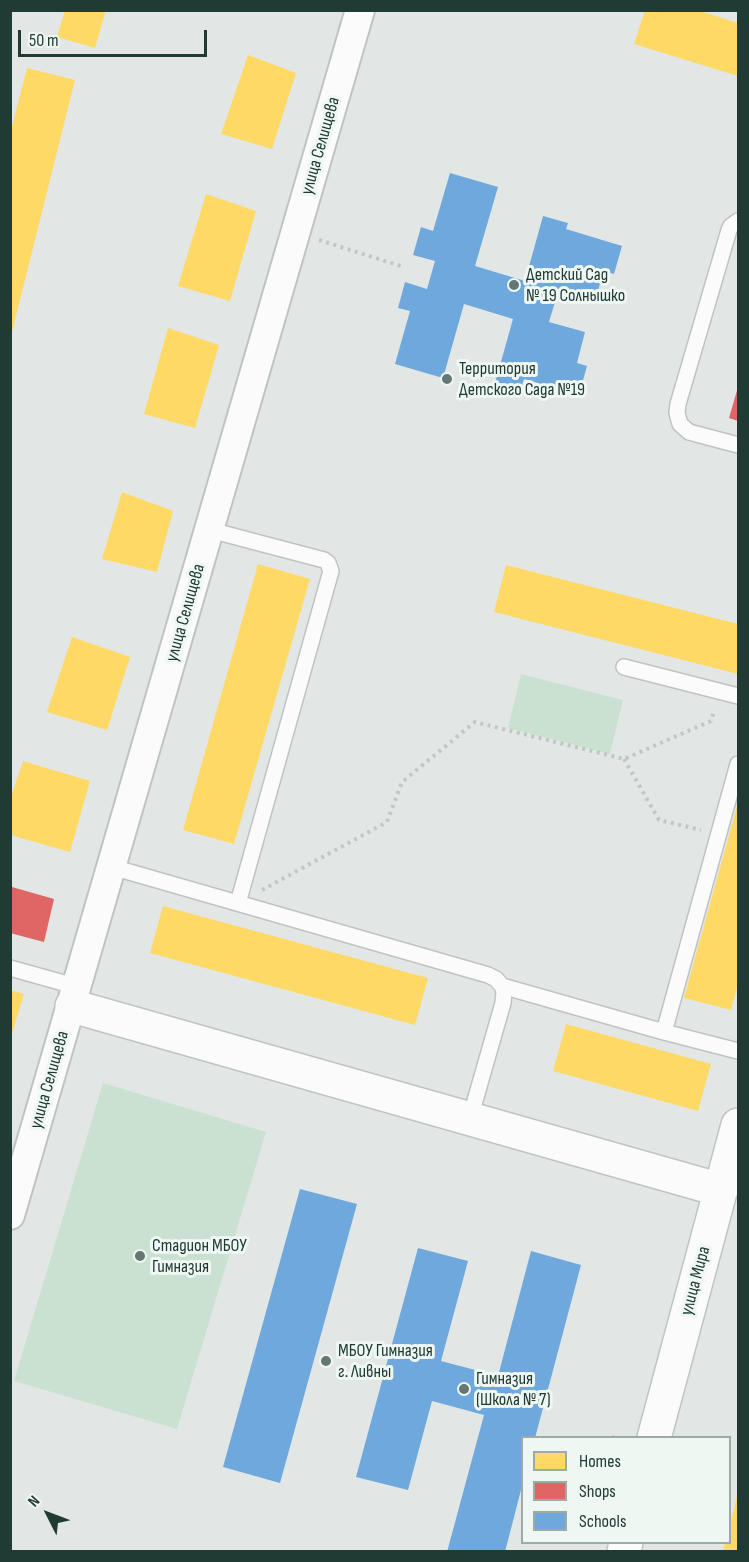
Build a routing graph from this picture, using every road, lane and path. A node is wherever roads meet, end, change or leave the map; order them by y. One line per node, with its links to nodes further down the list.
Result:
1 (360, 10): 3 (street, улица Селищева)
2 (738, 221): 5 (lane)
3 (295, 236): 4 (path); 6 (street, улица Селищева)
4 (404, 267)
5 (738, 445)
6 (210, 530): 13 (street, улица Селищева); 14 (lane)
7 (624, 667): 8 (lane)
8 (720, 692): 9 (lane); 10 (path)
9 (738, 696)
10 (624, 759): 12 (path); 14 (path)
11 (738, 764): 12 (lane)
12 (719, 835): 18 (lane)
13 (112, 867): 14 (lane); 17 (street, улица Селищева)
14 (238, 903): 16 (lane)
15 (10, 968): 17 (lane)
16 (502, 986): 18 (lane); 20 (lane)
17 (75, 996): 20 (street); 23 (street, улица Селищева)
18 (664, 1032): 19 (lane)
19 (738, 1051)
20 (470, 1118): 22 (street)
21 (738, 1125): 22 (street, улица Мира)
22 (725, 1192): 24 (street, улица Мира)
23 (10, 1215)
24 (654, 1436)

